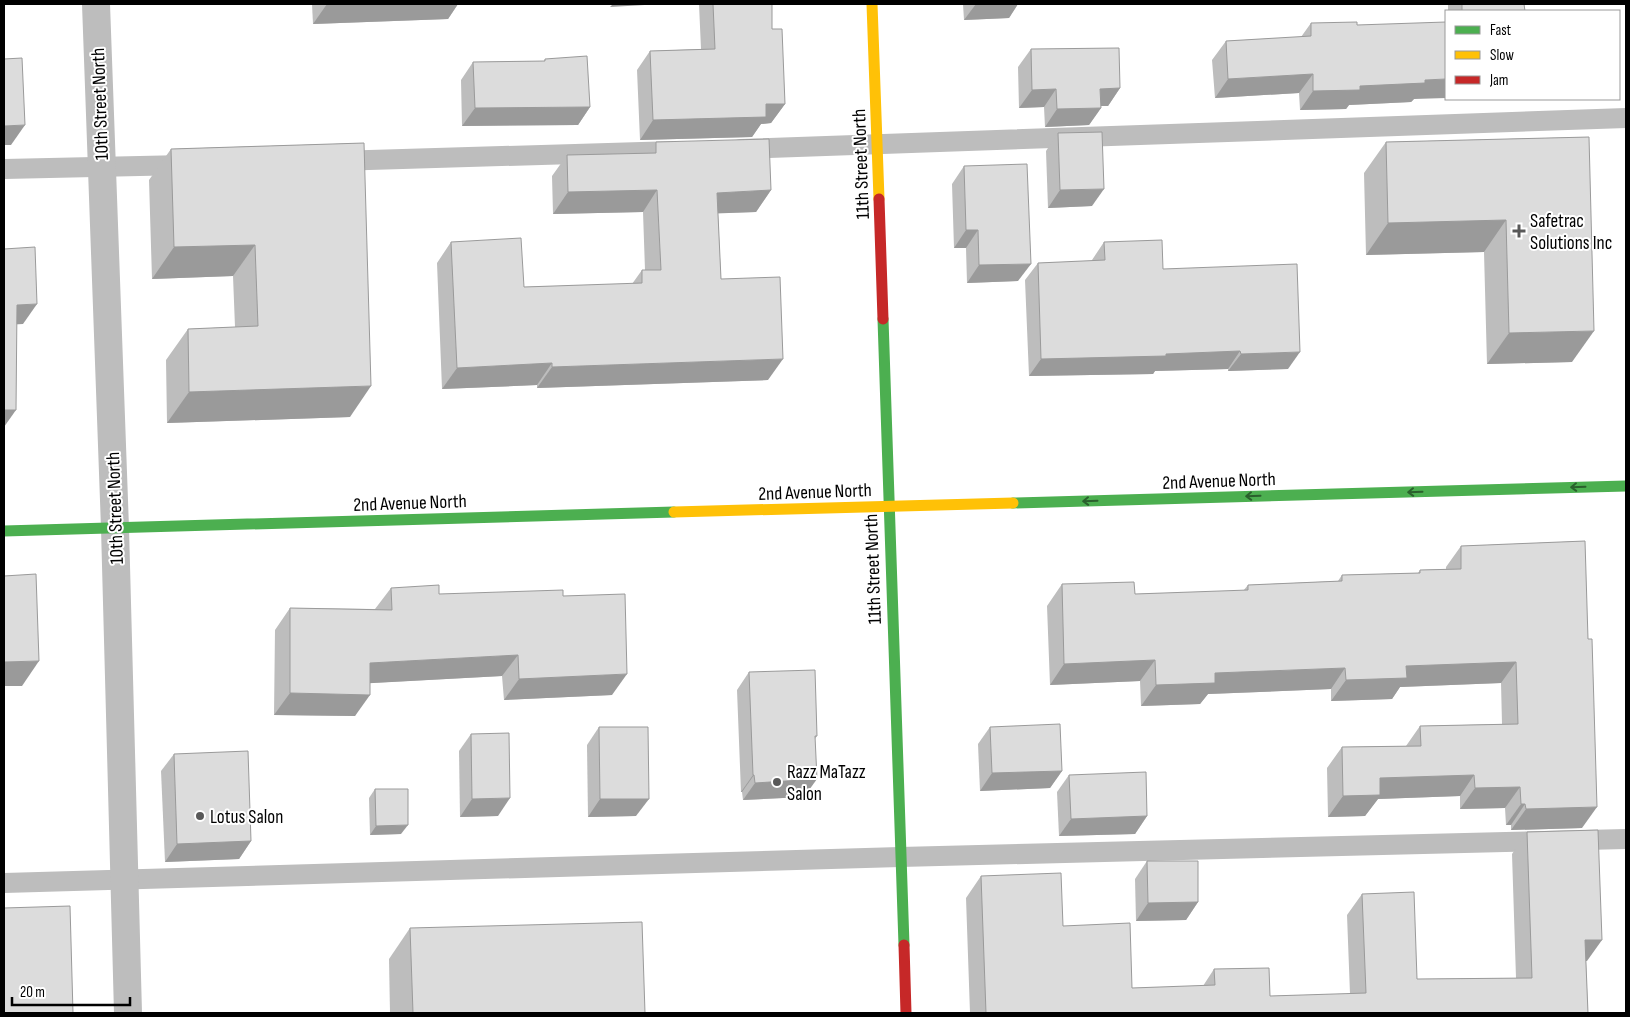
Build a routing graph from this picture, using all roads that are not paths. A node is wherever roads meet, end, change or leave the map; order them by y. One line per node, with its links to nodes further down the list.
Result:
1 (96, 4): 9 (street, 10th Street North)
2 (872, 4): 4 (main road, 11th Street North)
3 (1626, 118): 4 (lane)
4 (876, 145): 5 (lane); 12 (main road, 11th Street North)
5 (718, 149)
6 (689, 150): 7 (lane)
7 (315, 161)
8 (199, 165): 9 (lane)
9 (102, 168): 10 (lane); 13 (street, 10th Street North)
10 (4, 170)
11 (1626, 486): 12 (main road, 2nd Avenue North, one-way to 12)
12 (888, 506): 13 (main road, 2nd Avenue North); 16 (main road, 11th Street North)
13 (115, 528): 14 (main road, 2nd Avenue North); 17 (street, 10th Street North)
14 (4, 531)
15 (1626, 839): 16 (lane)
16 (900, 857): 17 (lane); 20 (main road, 11th Street North)
17 (124, 880): 18 (lane); 19 (street, 10th Street North)
18 (4, 883)
19 (128, 1013)
20 (906, 1013)

